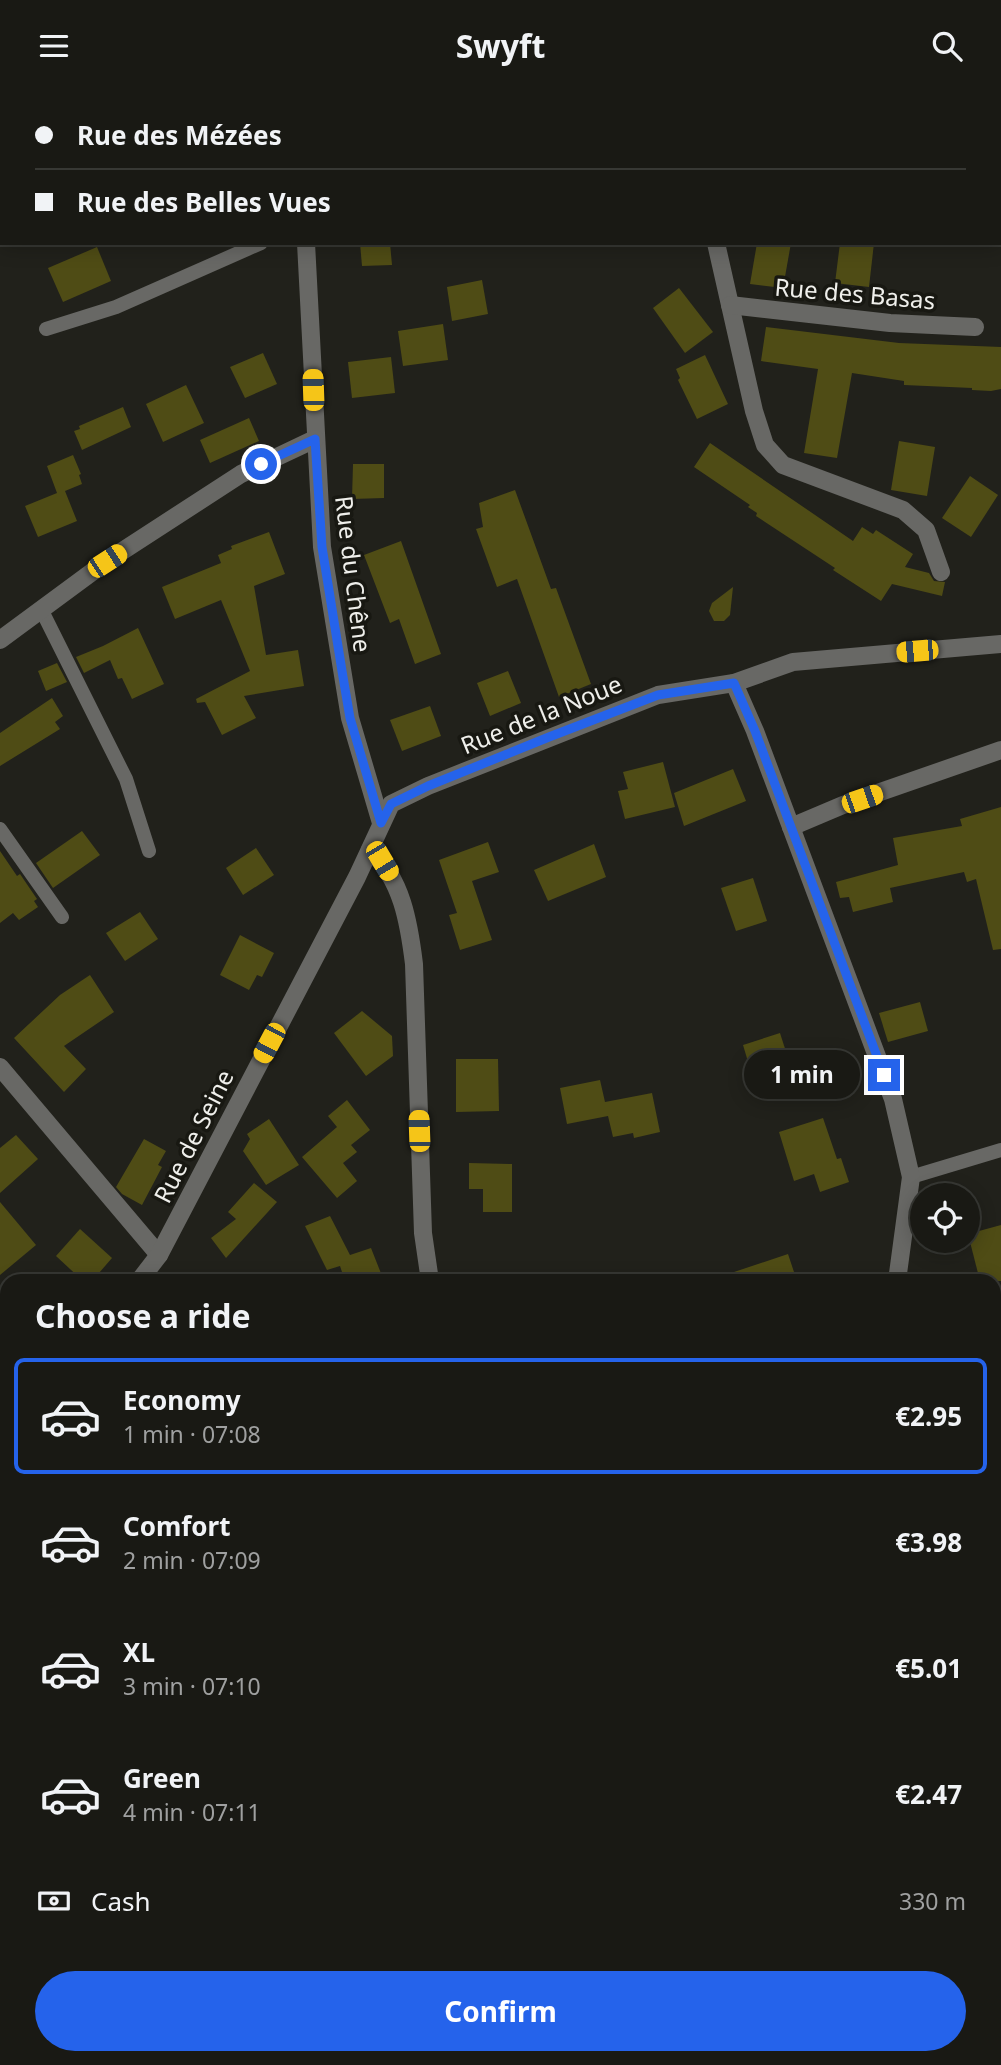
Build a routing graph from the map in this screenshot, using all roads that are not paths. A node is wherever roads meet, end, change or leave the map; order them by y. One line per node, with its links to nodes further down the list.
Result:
1 (256, 245): 6 (lane)
2 (306, 245): 7 (street, Rue du Chêne)
3 (716, 245): 4 (street)
4 (730, 305): 5 (street, Rue des Basas); 8 (street)
5 (975, 327)
6 (46, 329)
7 (315, 439): 9 (street); 14 (street, Rue du Chêne)
8 (941, 572)
9 (41, 609): 10 (street); 18 (lane)
10 (0, 641)
11 (1001, 644): 12 (street, Rue de la Noue)
12 (734, 683): 14 (street, Rue de la Noue); 15 (street)
13 (1001, 750): 15 (street)
14 (381, 823): 17 (street, Rue de Seine)
15 (791, 827): 22 (street)
16 (0, 829): 19 (lane)
17 (370, 850): 23 (street, Rue de Seine); 25 (street)
18 (149, 851)
19 (62, 917)
20 (0, 1067): 23 (street)
21 (1001, 1150): 22 (lane)
22 (911, 1177): 26 (street)
23 (159, 1255): 24 (street, Rue de Seine)
24 (144, 1274)
25 (429, 1274)
26 (898, 1274)
27 (1001, 1873): 28 (street)
28 (1001, 1880)

